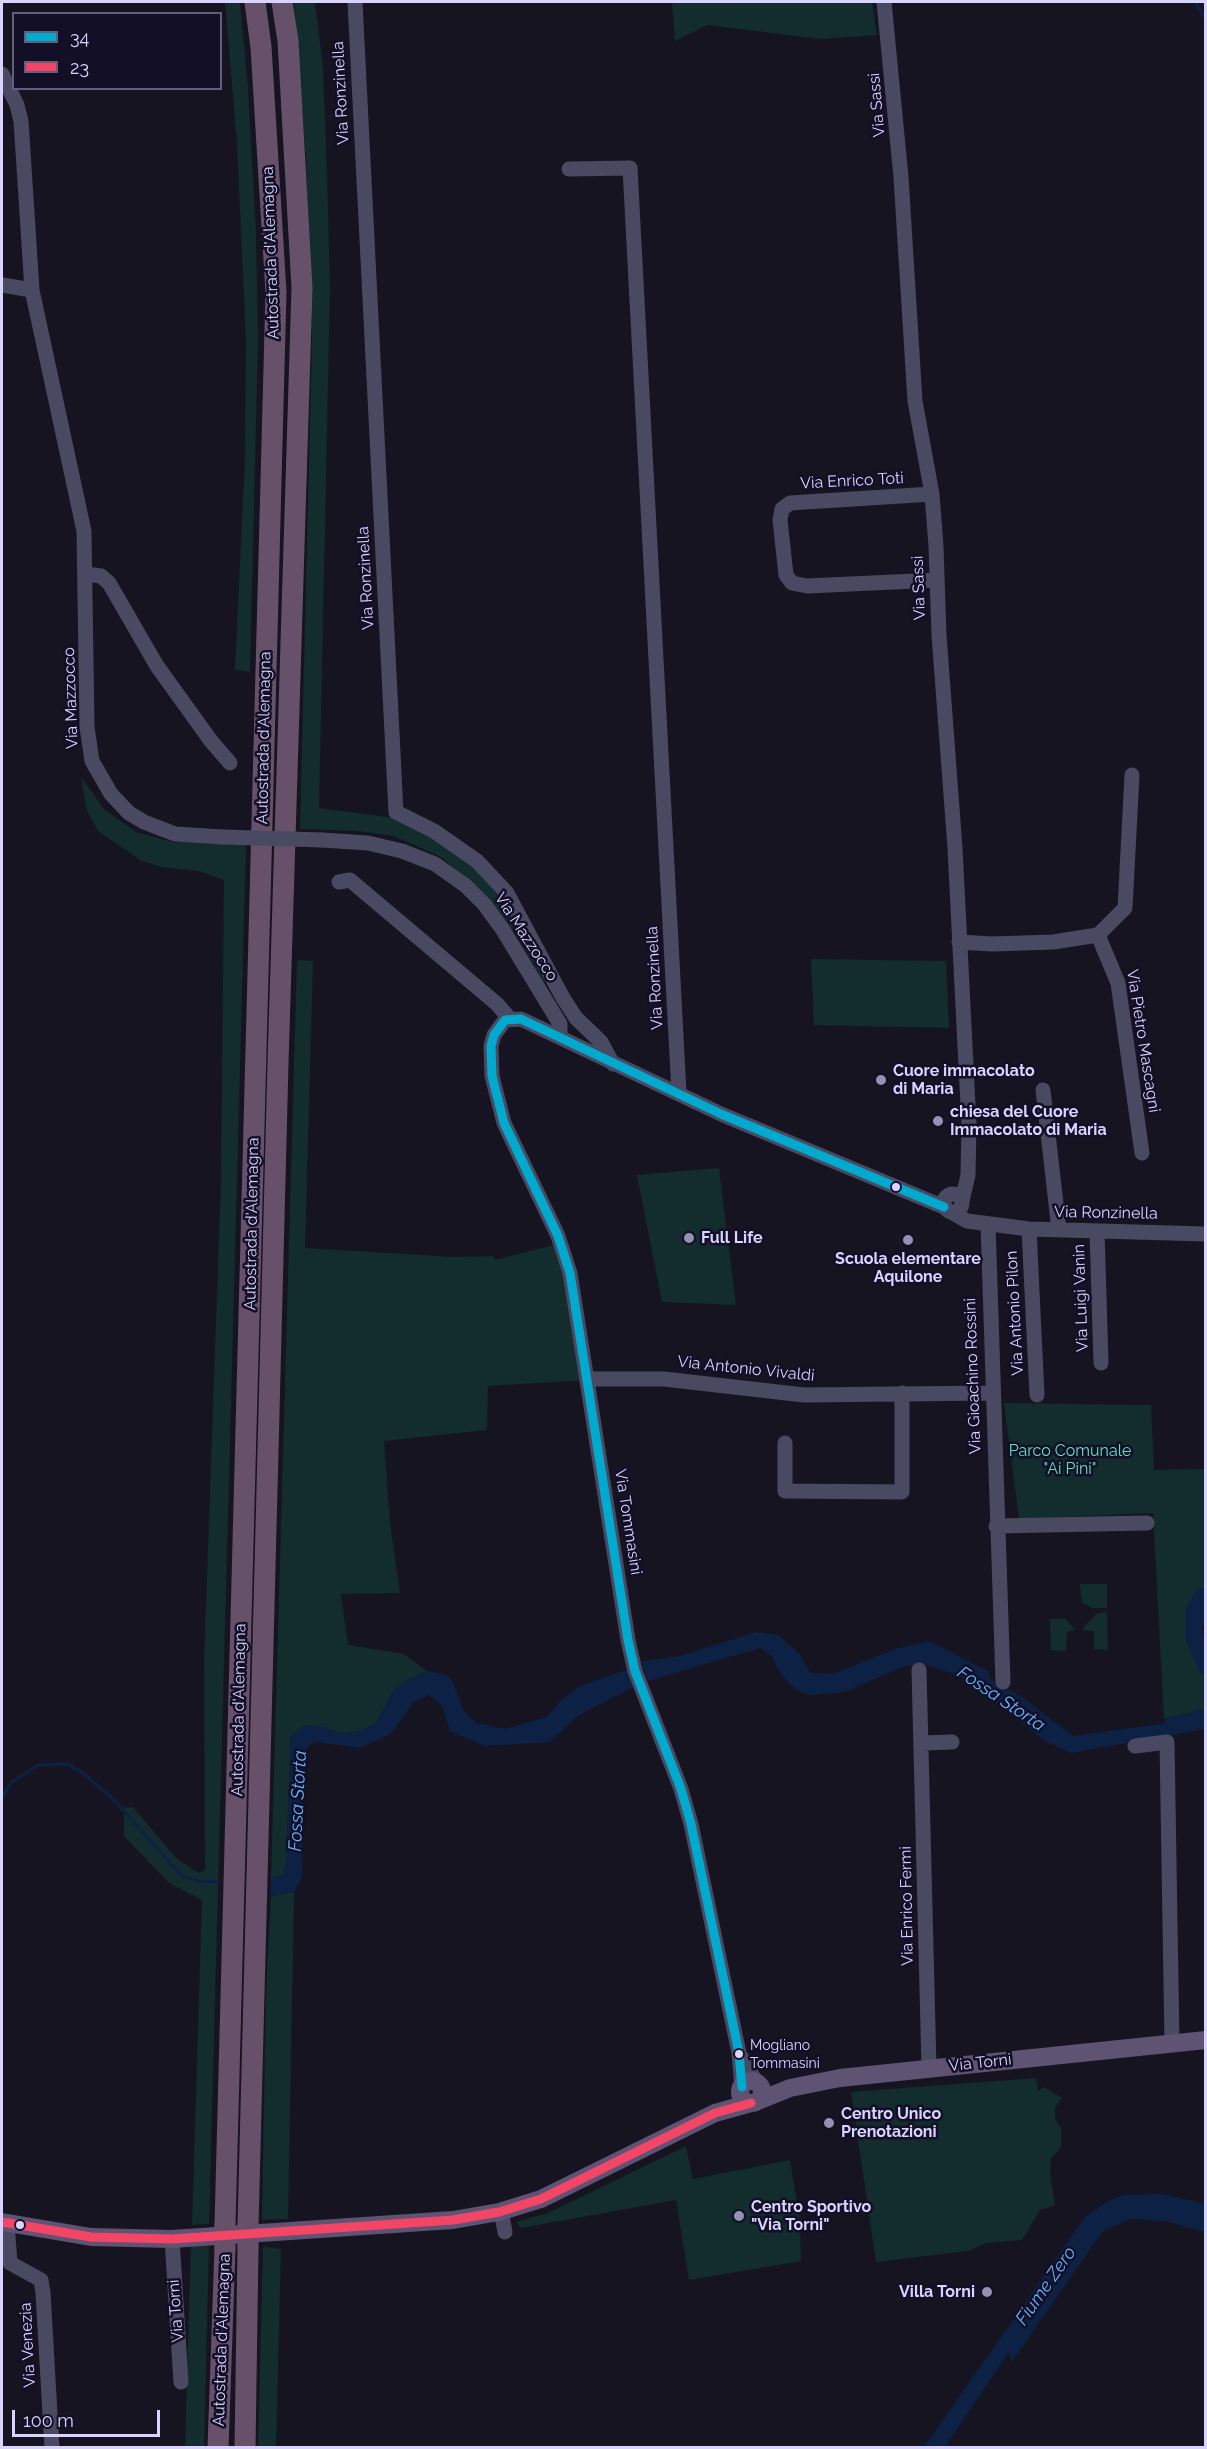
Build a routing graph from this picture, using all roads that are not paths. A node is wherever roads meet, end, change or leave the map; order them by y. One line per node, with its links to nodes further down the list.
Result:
1 (255, 2): 52 (highway, Autostrada d'Alemagna, bridge)
2 (282, 2): 53 (highway, Autostrada d'Alemagna, bridge)
3 (355, 2): 19 (street, Via Ronzinella)
4 (884, 2): 9 (street, Via Sassi)
5 (2, 74): 8 (street, Via Mazzocco)
6 (569, 169): 21 (street, Via Ronzinella)
7 (2, 285): 8 (street)
8 (32, 290): 10 (street, Via Mazzocco)
9 (932, 494): 11 (street, Via Sassi); 11 (street, Via Enrico Toti)
10 (86, 574): 12 (street); 18 (street, Via Mazzocco, bridge)
11 (937, 580): 16 (street, Via Sassi)
12 (230, 763)
13 (1132, 775): 15 (street)
14 (339, 882): 17 (street, Via Ronzinella)
15 (1098, 935): 16 (street); 22 (street, Via Pietro Mascagni)
16 (959, 942): 23 (street, Via Sassi)
17 (515, 1019): 18 (street, Via Ronzinella); 30 (street, Via Tommasini)
18 (560, 1037): 19 (street, Via Ronzinella)
19 (613, 1064): 21 (street, Via Ronzinella)
20 (1043, 1090): 26 (street)
21 (679, 1093): 23 (street, Via Ronzinella)
22 (1142, 1153)
23 (953, 1202): 24 (street, Via Ronzinella)
24 (982, 1219): 25 (street, Via Ronzinella); 31 (street, Via Gioachino Rossini)
25 (1029, 1229): 26 (street, Via Ronzinella); 33 (street, Via Antonio Pilon)
26 (1059, 1230): 27 (street, Via Ronzinella)
27 (1097, 1231): 28 (street, Via Ronzinella); 29 (street, Via Luigi Vanin)
28 (1206, 1234)
29 (1101, 1364)
30 (587, 1379): 32 (street, Via Antonio Vivaldi); 45 (street, Via Tommasini)
31 (992, 1393): 32 (street, Via Antonio Vivaldi); 36 (street, Via Gioachino Rossini)
32 (902, 1394): 34 (street)
33 (1037, 1395)
34 (785, 1443)
35 (1147, 1523): 36 (street)
36 (996, 1526): 38 (street, Via Gioachino Rossini)
37 (919, 1670): 40 (street, Via Enrico Fermi)
38 (1003, 1682)
39 (952, 1742): 40 (street)
40 (921, 1743): 44 (street, Via Enrico Fermi)
41 (1135, 1746): 43 (street)
42 (1206, 2040): 43 (main road, Via Torni)
43 (1172, 2043): 44 (main road, Via Torni)
44 (929, 2068): 45 (main road, Via Torni)
45 (751, 2092): 46 (main road, Via Torni)
46 (501, 2211): 48 (street); 49 (main road, Via Torni)
47 (4, 2222): 49 (main road, Via Torni); 51 (street, Via Venezia)
48 (505, 2232)
49 (172, 2240): 50 (street, Via Torni)
50 (181, 2382)
51 (52, 2448)
52 (218, 2448)
53 (244, 2448)

